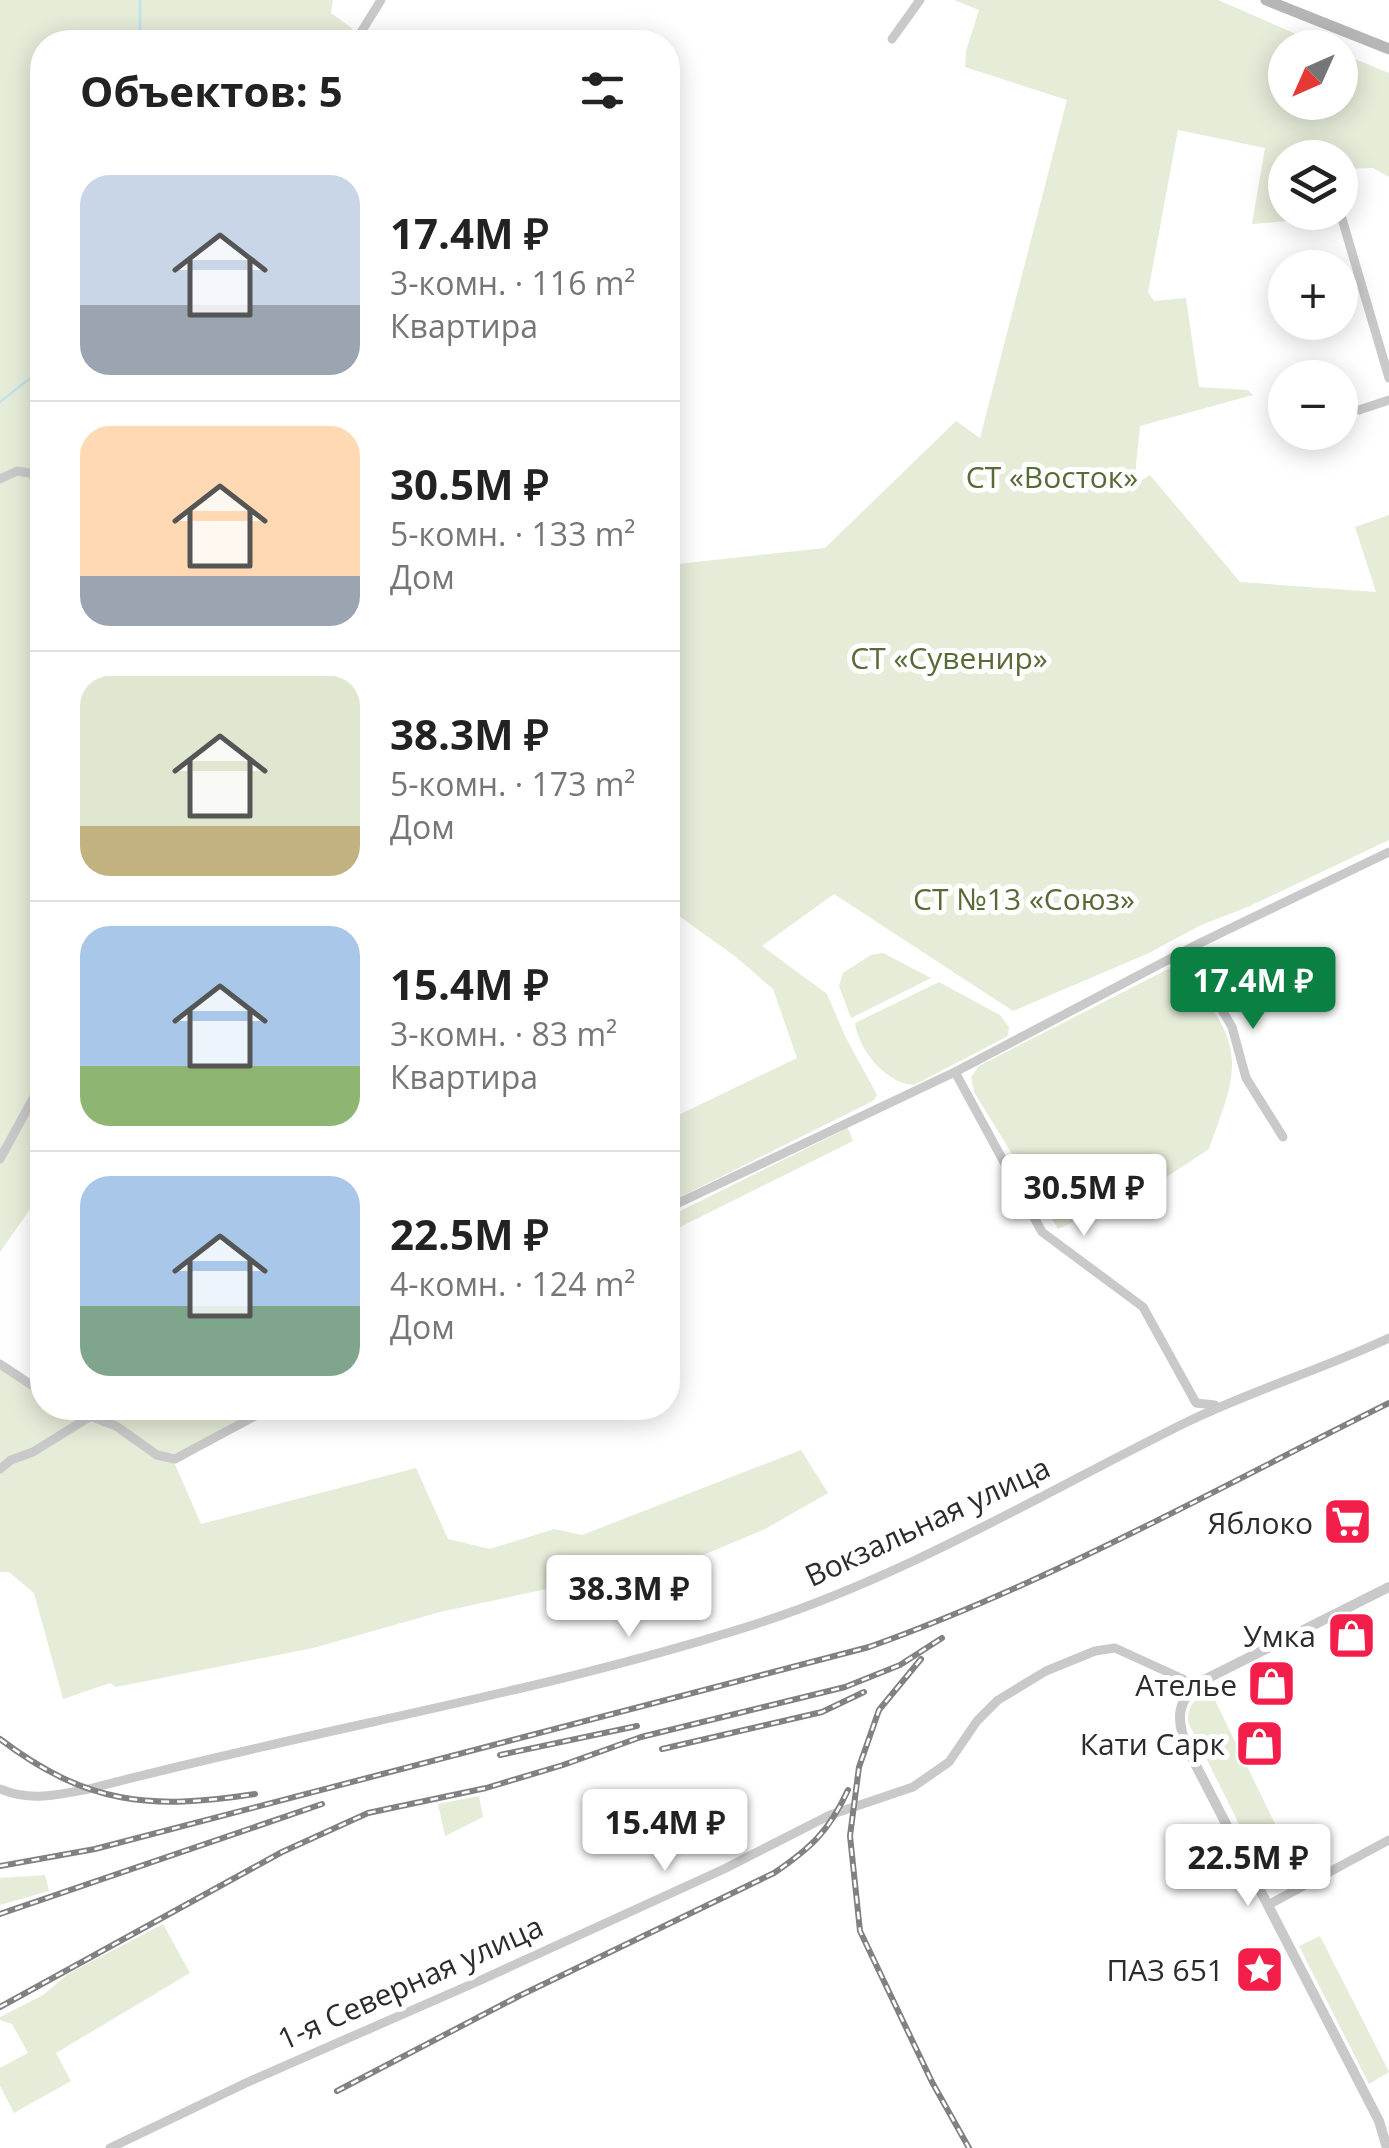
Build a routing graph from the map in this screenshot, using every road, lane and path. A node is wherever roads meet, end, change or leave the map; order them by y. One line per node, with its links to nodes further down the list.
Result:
1 (381, 0): 4 (street)
2 (920, 0): 5 (street)
3 (1266, 0): 6 (main road)
4 (362, 30)
5 (892, 39)
6 (1389, 49)
7 (1345, 230): 8 (street)
8 (1389, 378)
9 (1389, 400): 10 (street)
10 (1358, 410)
11 (30, 474): 12 (street)
12 (0, 479)
13 (1389, 852): 14 (street)
14 (1187, 950): 15 (street); 17 (street)
15 (955, 1072): 19 (street); 23 (street)
16 (30, 1104): 18 (street)
17 (1283, 1137)
18 (0, 1159)
19 (680, 1202)
20 (1389, 1338): 23 (street, Вокзальная улица)
21 (0, 1364): 22 (street)
22 (30, 1384)
23 (1223, 1405): 30 (street, Вокзальная улица)
24 (83, 1420): 27 (street)
25 (100, 1420): 26 (street)
26 (248, 1420)
27 (0, 1468)
28 (1389, 1587): 29 (street)
29 (1196, 1685): 32 (street); 33 (street, 1-я Северная улица)
30 (0, 1790)
31 (1389, 1840): 32 (street)
32 (1268, 1906): 34 (street)
33 (110, 2148)
34 (1387, 2148)

